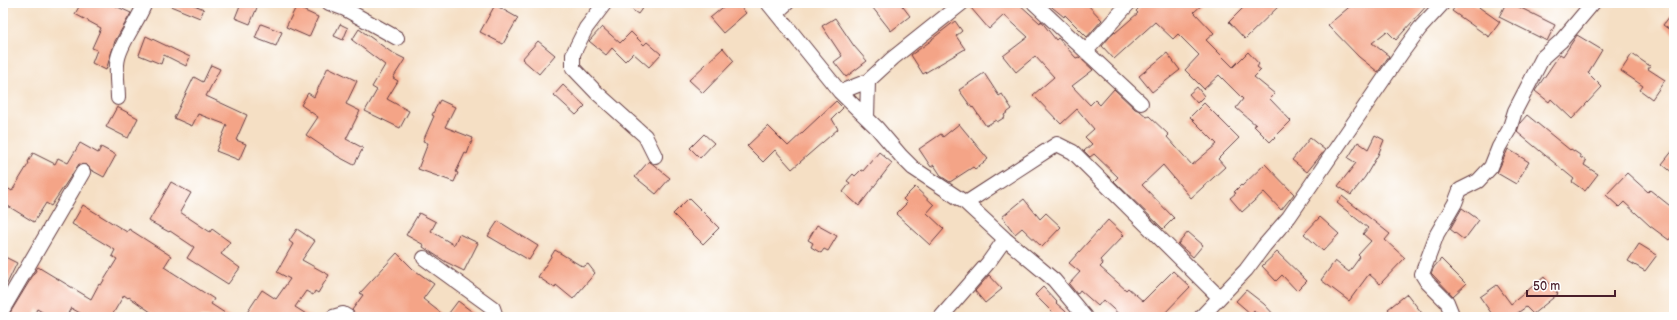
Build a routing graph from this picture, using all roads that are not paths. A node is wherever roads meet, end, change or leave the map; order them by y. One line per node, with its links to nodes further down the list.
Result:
1 (145, 3): 15 (street)
2 (329, 3): 11 (street)
3 (605, 3): 18 (street)
4 (787, 3): 10 (street)
5 (962, 3): 13 (street)
6 (1034, 3): 12 (street)
7 (1129, 3): 12 (street)
8 (1443, 3): 23 (street)
9 (1593, 3): 31 (street)
10 (772, 8): 14 (street)
11 (397, 38)
12 (1086, 52): 16 (street)
13 (868, 81): 14 (street); 17 (street)
14 (840, 92): 17 (street)
15 (118, 98)
16 (1141, 103)
17 (867, 118): 20 (street)
18 (655, 156)
19 (83, 172): 24 (street)
20 (966, 203): 21 (street); 23 (street)
21 (1004, 239): 28 (street); 29 (street)
22 (424, 258): 27 (street)
23 (1219, 298): 30 (street)
24 (3, 309)
25 (333, 317): 26 (street)
26 (348, 317)
27 (496, 317)
28 (941, 317)
29 (1085, 317)
30 (1201, 317)
31 (1453, 317)

